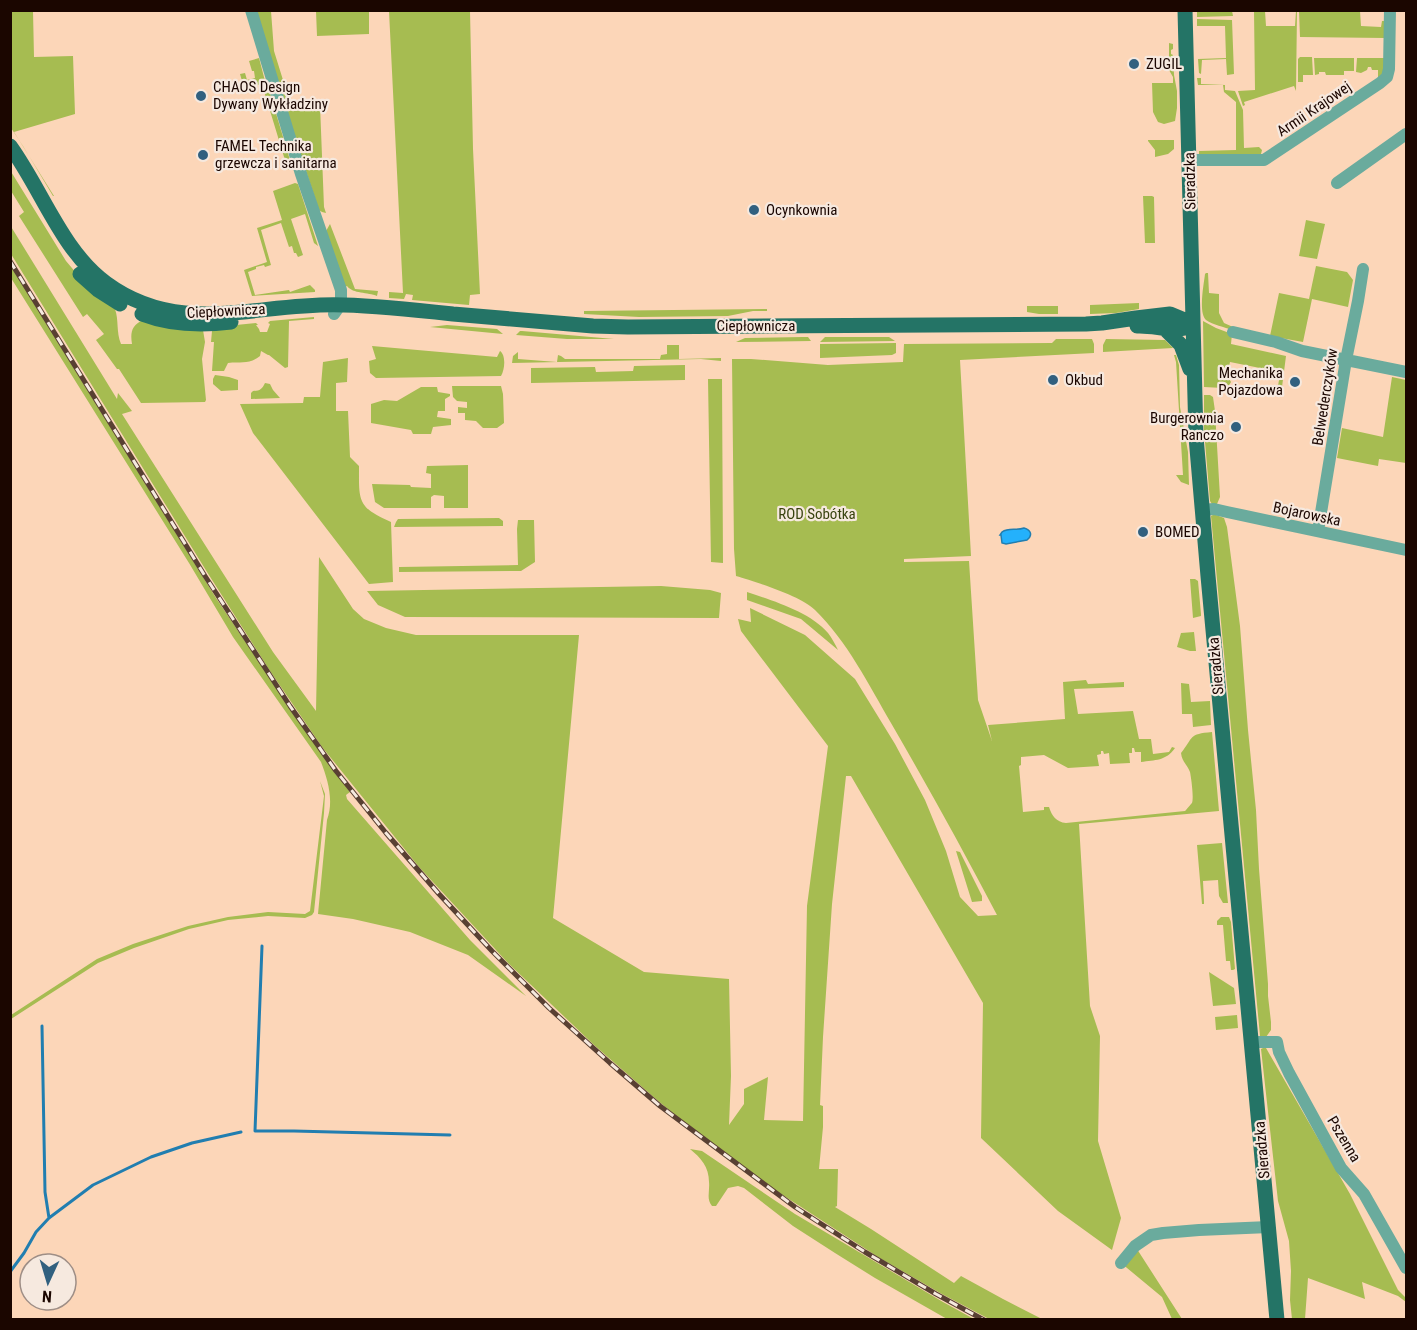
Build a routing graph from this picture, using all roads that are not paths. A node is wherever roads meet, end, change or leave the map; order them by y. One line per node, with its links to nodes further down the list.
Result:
1 (251, 10): 11 (street)
2 (1185, 10): 6 (main road, Sieradzka)
3 (1390, 10): 6 (street, Armii Krajowej)
4 (1407, 134): 8 (street)
5 (10, 146): 11 (main road, Ciepłownicza)
6 (1189, 160): 10 (main road, Sieradzka)
7 (10, 164): 11 (main road, Ciepłownicza)
8 (1337, 183)
9 (1363, 269): 15 (street, Belwederczyków)
10 (1192, 291): 12 (main road); 13 (main road, Sieradzka)
11 (343, 311): 12 (main road, Ciepłownicza)
12 (1168, 322): 13 (main road, Ciepłownicza); 17 (main road)
13 (1193, 325): 17 (main road, Sieradzka)
14 (1233, 332): 15 (street)
15 (1346, 360): 16 (street); 19 (street, Belwederczyków)
16 (1407, 372)
17 (1194, 380): 18 (main road, Sieradzka)
18 (1202, 510): 19 (street, Bojarowska); 21 (main road, Sieradzka)
19 (1318, 531): 20 (street, Bojarowska)
20 (1407, 550)
21 (1252, 1042): 22 (main road, Sieradzka); 24 (street, Pszenna)
22 (1269, 1227): 23 (street); 25 (main road, Sieradzka)
23 (1121, 1263)
24 (1407, 1268)
25 (1278, 1320)

